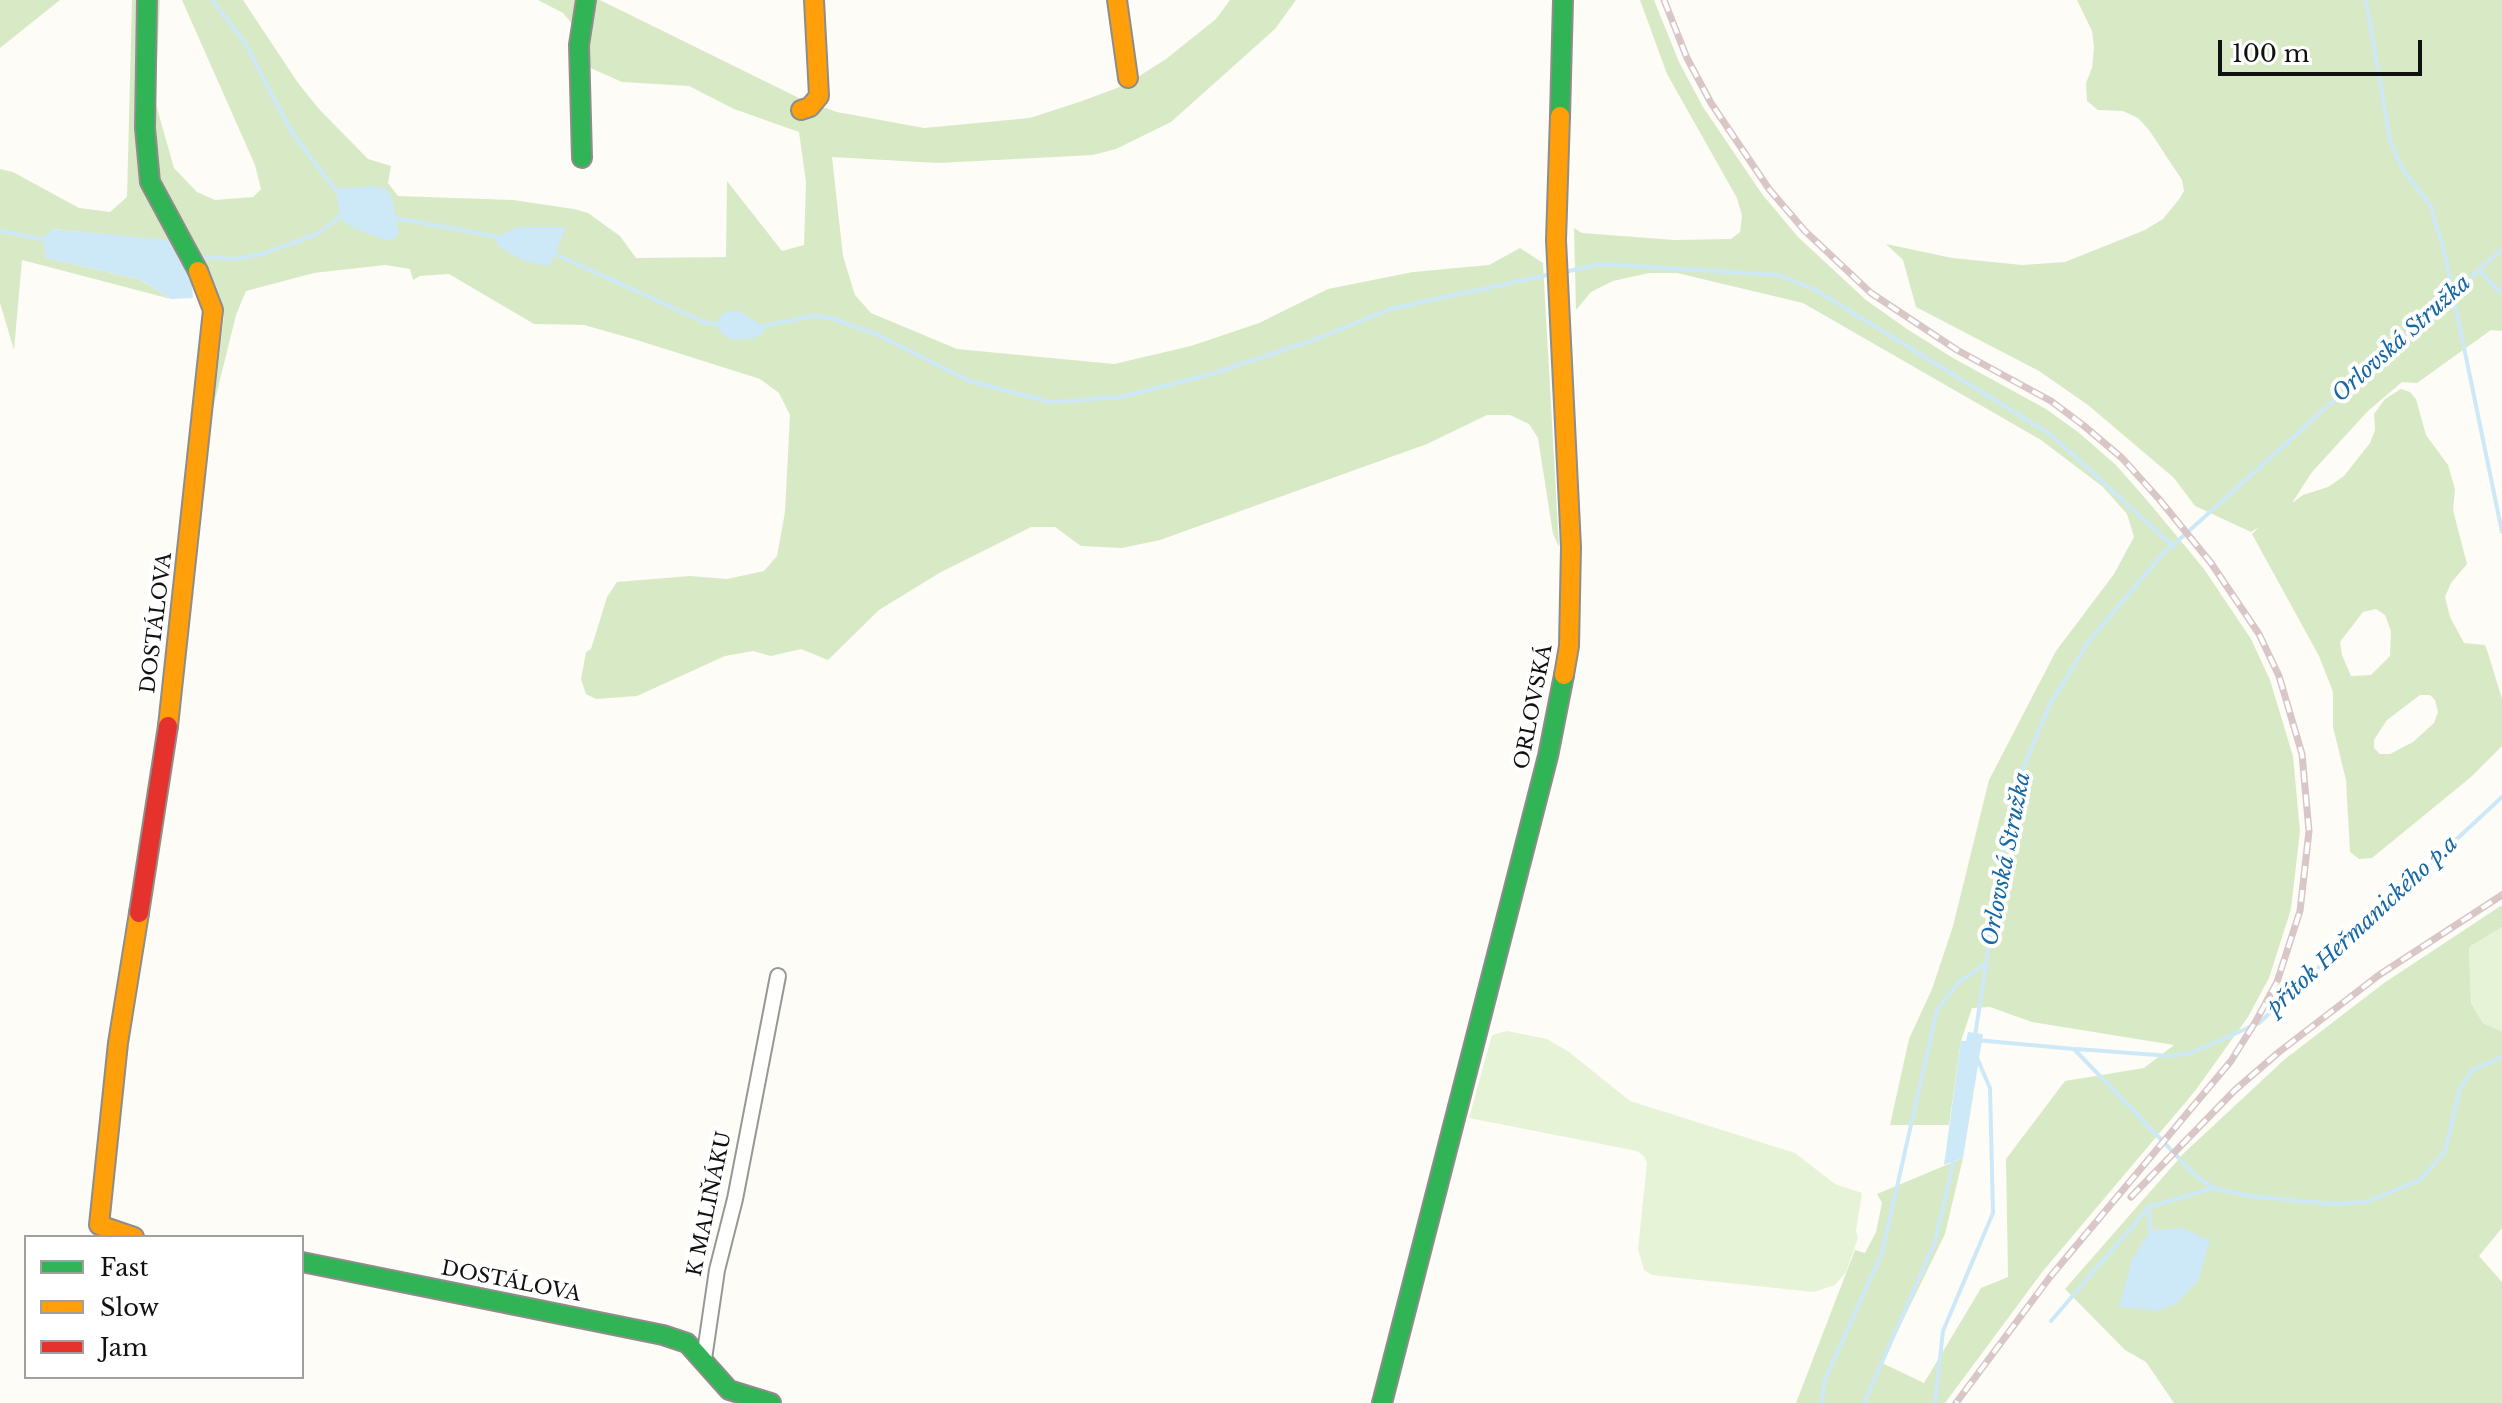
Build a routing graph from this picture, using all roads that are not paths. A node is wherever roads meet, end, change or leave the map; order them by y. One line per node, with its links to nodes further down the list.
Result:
1 (147, 0): 10 (street, DOSTÁLOVA)
2 (586, 0): 8 (street)
3 (814, 0): 7 (street)
4 (1117, 0): 6 (street)
5 (1563, 0): 14 (street, ORLOVSKÁ)
6 (1128, 78)
7 (801, 110)
8 (582, 158)
9 (778, 976): 12 (street, K MALIŇÁKU)
10 (128, 1235)
11 (304, 1262): 12 (street, DOSTÁLOVA)
12 (704, 1359): 13 (street)
13 (771, 1403)
14 (1382, 1403)

